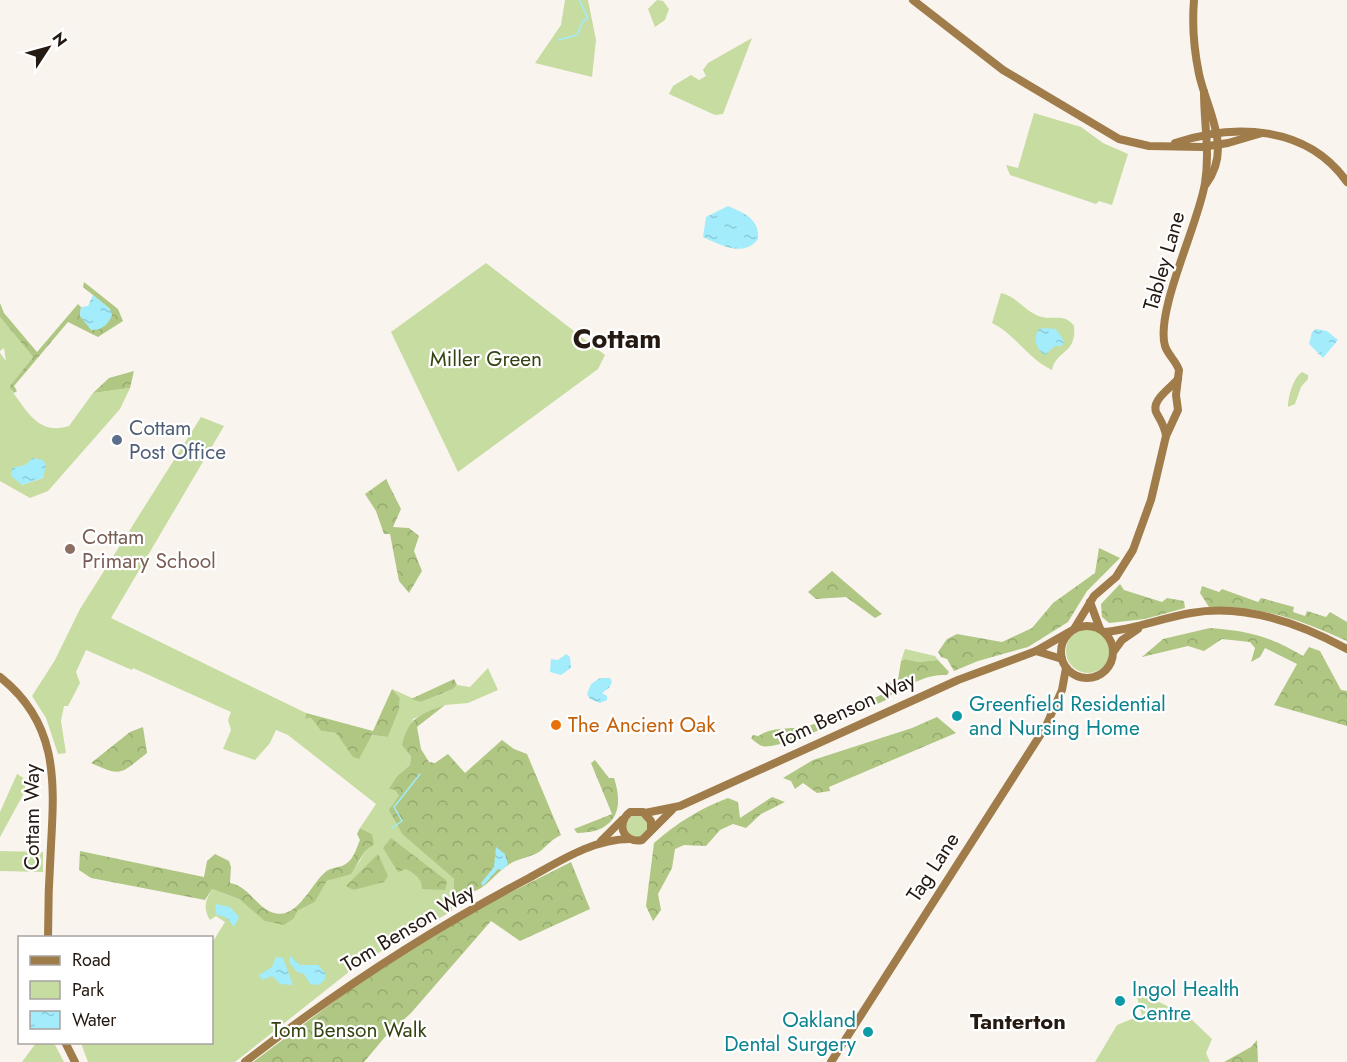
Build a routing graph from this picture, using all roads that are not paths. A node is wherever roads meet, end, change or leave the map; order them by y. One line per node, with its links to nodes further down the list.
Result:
1 (913, 0): 7 (main road)
2 (1194, 0): 3 (main road, Tabley Lane)
3 (1204, 92): 4 (main road, Tabley Lane); 6 (main road, Tabley Lane)
4 (1217, 132): 5 (main road); 6 (main road); 8 (main road, Tabley Lane)
5 (1262, 133): 8 (main road); 10 (main road)
6 (1207, 134): 7 (main road); 9 (main road, Tabley Lane)
7 (1169, 145): 9 (main road)
8 (1218, 145): 9 (main road); 11 (main road, Tabley Lane)
9 (1208, 146): 11 (main road, Tabley Lane)
10 (1347, 182)
11 (1205, 186): 12 (main road, Tabley Lane)
12 (1179, 378): 13 (main road); 14 (main road)
13 (1162, 396): 14 (main road); 16 (main road)
14 (1176, 399): 15 (main road)
15 (1174, 416): 16 (main road); 17 (main road)
16 (1160, 417): 17 (main road)
17 (1166, 436): 18 (main road)
18 (1090, 602): 20 (main road); 21 (main road)
19 (1141, 626): 21 (main road); 22 (main road); 24 (main road)
20 (1072, 630): 21 (main road); 23 (main road, Tom Benson Way); 25 (main road)
21 (1103, 631): 24 (main road)
22 (1347, 650)
23 (1036, 651): 25 (main road); 30 (main road, Tom Benson Way)
24 (1113, 652): 28 (main road)
25 (1062, 659): 26 (main road)
26 (1066, 668): 28 (main road); 29 (main road, Tag Lane)
27 (0, 677): 36 (main road, Cottam Way)
28 (1078, 678): 29 (main road, Tag Lane)
29 (1062, 690): 40 (main road, Tag Lane)
30 (674, 808): 31 (main road, Tom Benson Way); 33 (main road, Tom Benson Way)
31 (645, 813): 32 (main road); 33 (main road)
32 (623, 819): 34 (main road); 35 (main road, Tom Benson Way)
33 (651, 830): 34 (main road)
34 (630, 839): 35 (main road, Tom Benson Way)
35 (600, 842): 39 (main road, Tom Benson Way)
36 (48, 936)
37 (66, 1044): 38 (main road)
38 (75, 1062)
39 (245, 1062)
40 (831, 1062)

